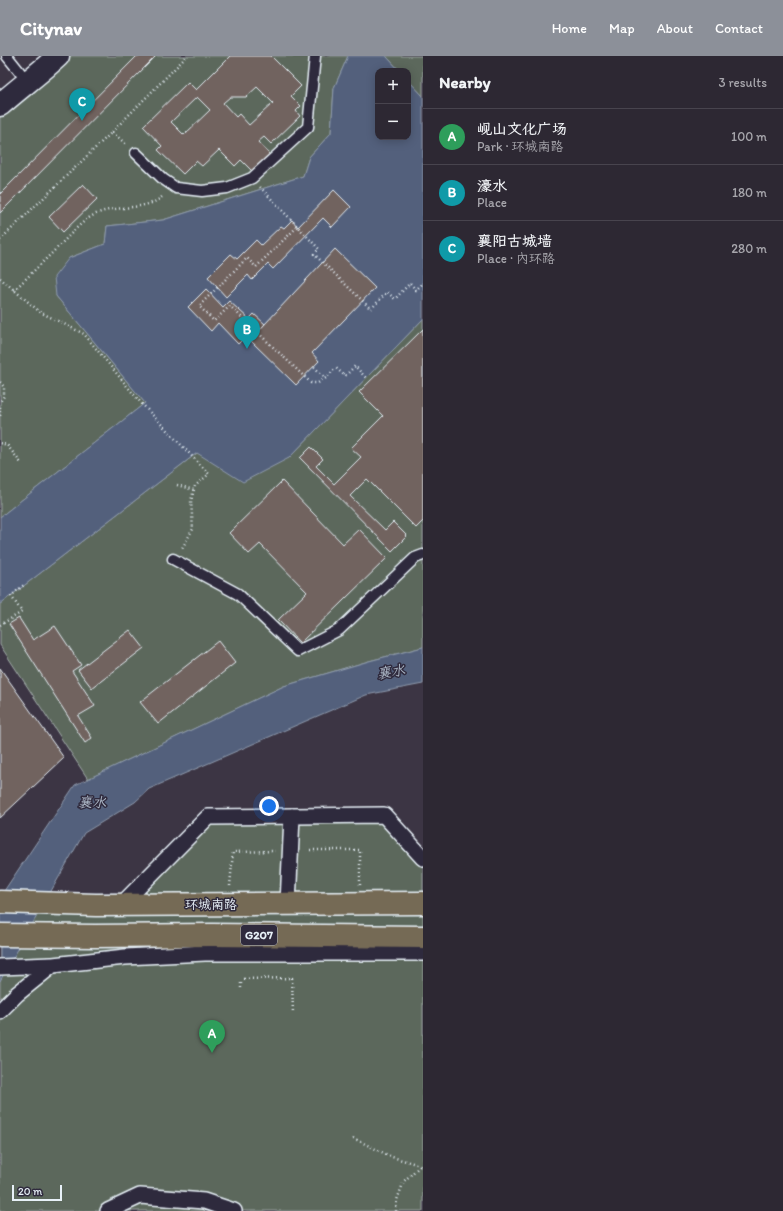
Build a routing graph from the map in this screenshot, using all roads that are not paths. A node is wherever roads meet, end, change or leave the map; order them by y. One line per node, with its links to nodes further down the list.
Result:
1 (7, 56): 4 (lane)
2 (58, 56): 4 (street)
3 (315, 56): 6 (lane)
4 (27, 81): 5 (street)
5 (0, 105)
6 (136, 153)
7 (423, 555): 8 (lane)
8 (173, 559)
9 (292, 816): 10 (street); 13 (street); 14 (street)
10 (423, 858)
11 (0, 902): 14 (highway, 环城南路)
12 (423, 903): 13 (highway, 环城南路)
13 (288, 904): 14 (highway, 环城南路)
14 (121, 905)
15 (0, 935): 16 (highway, G207)
16 (423, 937)
17 (423, 953): 18 (street)
18 (53, 965): 19 (street); 20 (street)
19 (0, 967)
20 (0, 1011)
21 (108, 1211): 22 (street)
22 (234, 1211)

